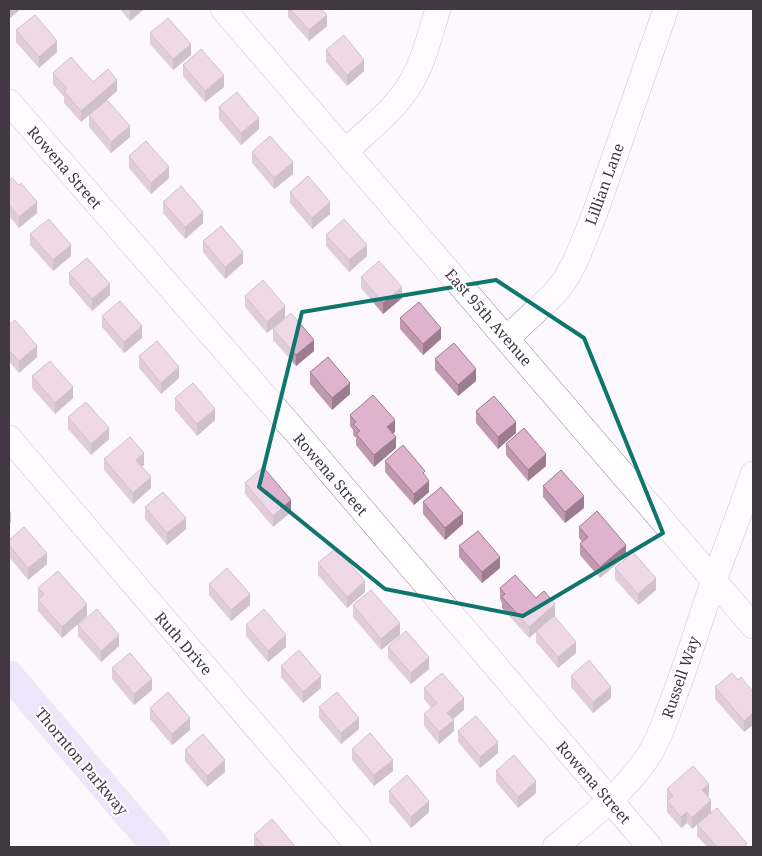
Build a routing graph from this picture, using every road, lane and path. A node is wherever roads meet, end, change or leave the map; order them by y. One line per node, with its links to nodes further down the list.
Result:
1 (223, 9): 5 (street, East 95th Avenue)
2 (438, 9): 5 (street)
3 (666, 9): 6 (street, Lillian Lane)
4 (9, 102): 12 (street, Rowena Street)
5 (346, 151): 6 (street, East 95th Avenue)
6 (507, 338): 9 (street, East 95th Avenue)
7 (9, 438): 14 (street, Ruth Drive)
8 (753, 474): 9 (street, Russell Way)
9 (714, 580): 10 (street, East 95th Avenue); 12 (street, Russell Way)
10 (753, 626)
11 (9, 675): 13 (main road, Thornton Parkway)
12 (610, 801): 15 (street, Russell Way); 16 (street, Rowena Street)
13 (156, 847)
14 (359, 847)
15 (555, 847)
16 (650, 847)

